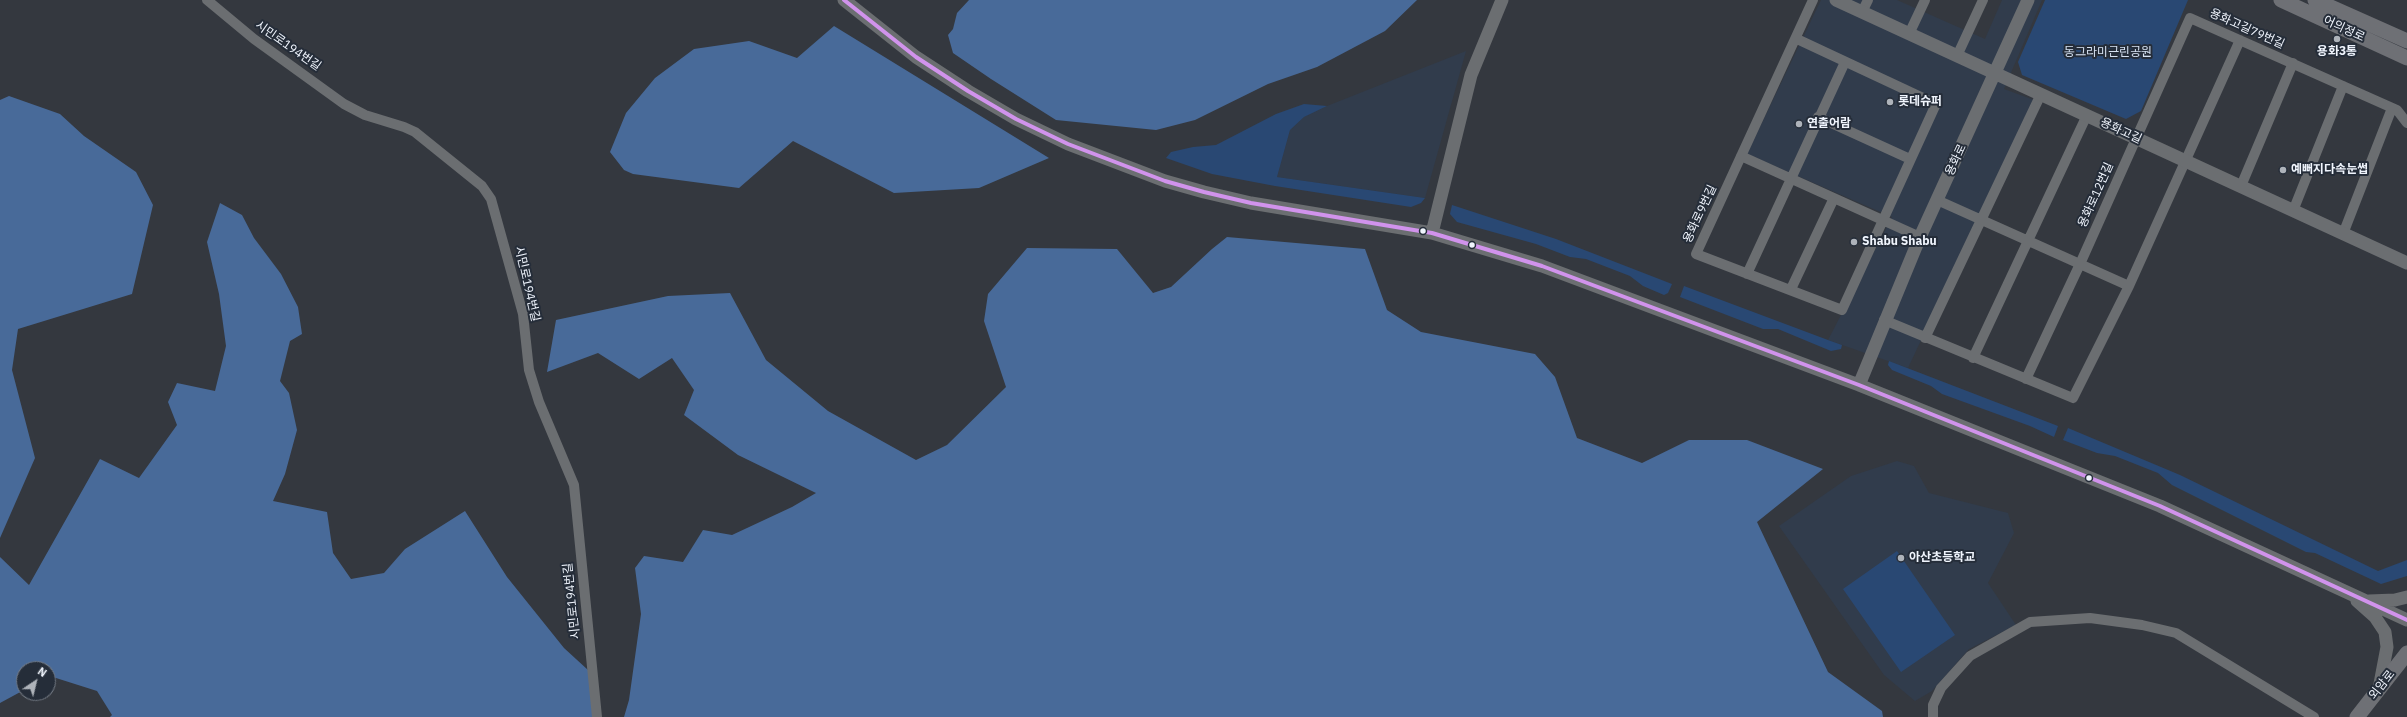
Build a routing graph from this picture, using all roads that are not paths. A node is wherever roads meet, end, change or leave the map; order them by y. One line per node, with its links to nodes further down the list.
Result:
1 (207, 0): 60 (street, 시민로194번길)
2 (844, 0): 39 (street)
3 (1502, 0): 39 (street)
4 (1813, 0): 14 (street, 용화로9번길)
5 (1836, 0): 12 (street, 용화고길)
6 (1868, 0): 12 (street)
7 (1925, 0): 13 (street)
8 (1982, 0): 17 (street)
9 (2028, 0): 21 (street, 용화로)
10 (2281, 0): 18 (main road, 어의정로)
11 (2315, 0): 16 (main road, 어의정로)
12 (1862, 12): 13 (street, 용화고길)
13 (1909, 34): 17 (street, 용화고길)
14 (1797, 40): 19 (street, 용화로9번길); 29 (street, 용화로9번길)
15 (2240, 40): 20 (street, 용화고길79번길); 28 (street, 용화고길79번길); 31 (street)
16 (2407, 41)
17 (1957, 56): 21 (street, 용화고길)
18 (2407, 58)
19 (1845, 62): 26 (street); 30 (street, 용화로9번길)
20 (2293, 64): 22 (street, 용화고길79번길); 33 (street)
21 (1995, 73): 23 (street, 용화고길); 35 (street, 용화로)
22 (2343, 86): 24 (street, 용화고길79번길); 36 (street)
23 (2040, 94): 25 (street, 용화고길); 38 (street)
24 (2392, 108): 27 (street, 용화고길79번길); 40 (street)
25 (2087, 115): 28 (street, 용화고길); 42 (street)
26 (1818, 117): 30 (street); 32 (street)
27 (2407, 123)
28 (2136, 138): 31 (street, 용화고길); 44 (street, 용화로12번길)
29 (1741, 156): 32 (street); 45 (street, 용화로9번길)
30 (1910, 159): 37 (street, 용화로9번길)
31 (2186, 161): 33 (street, 용화고길); 46 (street)
32 (1790, 178): 34 (street); 45 (street)
33 (2241, 186): 36 (street, 용화고길)
34 (1834, 198): 37 (street); 47 (street)
35 (1937, 200): 38 (street); 41 (street, 용화로)
36 (2293, 210): 40 (street, 용화고길)
37 (1882, 220): 41 (street); 47 (street, 용화로9번길)
38 (1982, 220): 42 (street); 49 (street)
39 (1432, 232): 52 (street)
40 (2343, 234): 43 (street, 용화고길)
41 (1920, 237): 48 (street, 용화로)
42 (2030, 241): 44 (street); 50 (street)
43 (2407, 263)
44 (2080, 264): 46 (street); 51 (street, 용화로12번길)
45 (1747, 274): 47 (street, 용화로9번길)
46 (2129, 286): 51 (street)
47 (1791, 290)
48 (1884, 320): 49 (street); 52 (street, 용화로)
49 (1925, 338): 50 (street)
50 (1973, 358): 51 (street)
51 (2026, 379)
52 (1859, 385): 53 (street)
53 (2346, 591): 55 (street); 59 (street)
54 (2407, 597): 55 (street)
55 (2368, 601): 56 (street)
56 (2407, 620)
57 (2407, 654): 59 (main road, 외암로)
58 (2407, 668): 59 (main road)
59 (2379, 689): 63 (main road, 외암로)
60 (597, 717)
61 (1933, 717): 62 (street)
62 (2314, 717)
63 (2357, 717)

